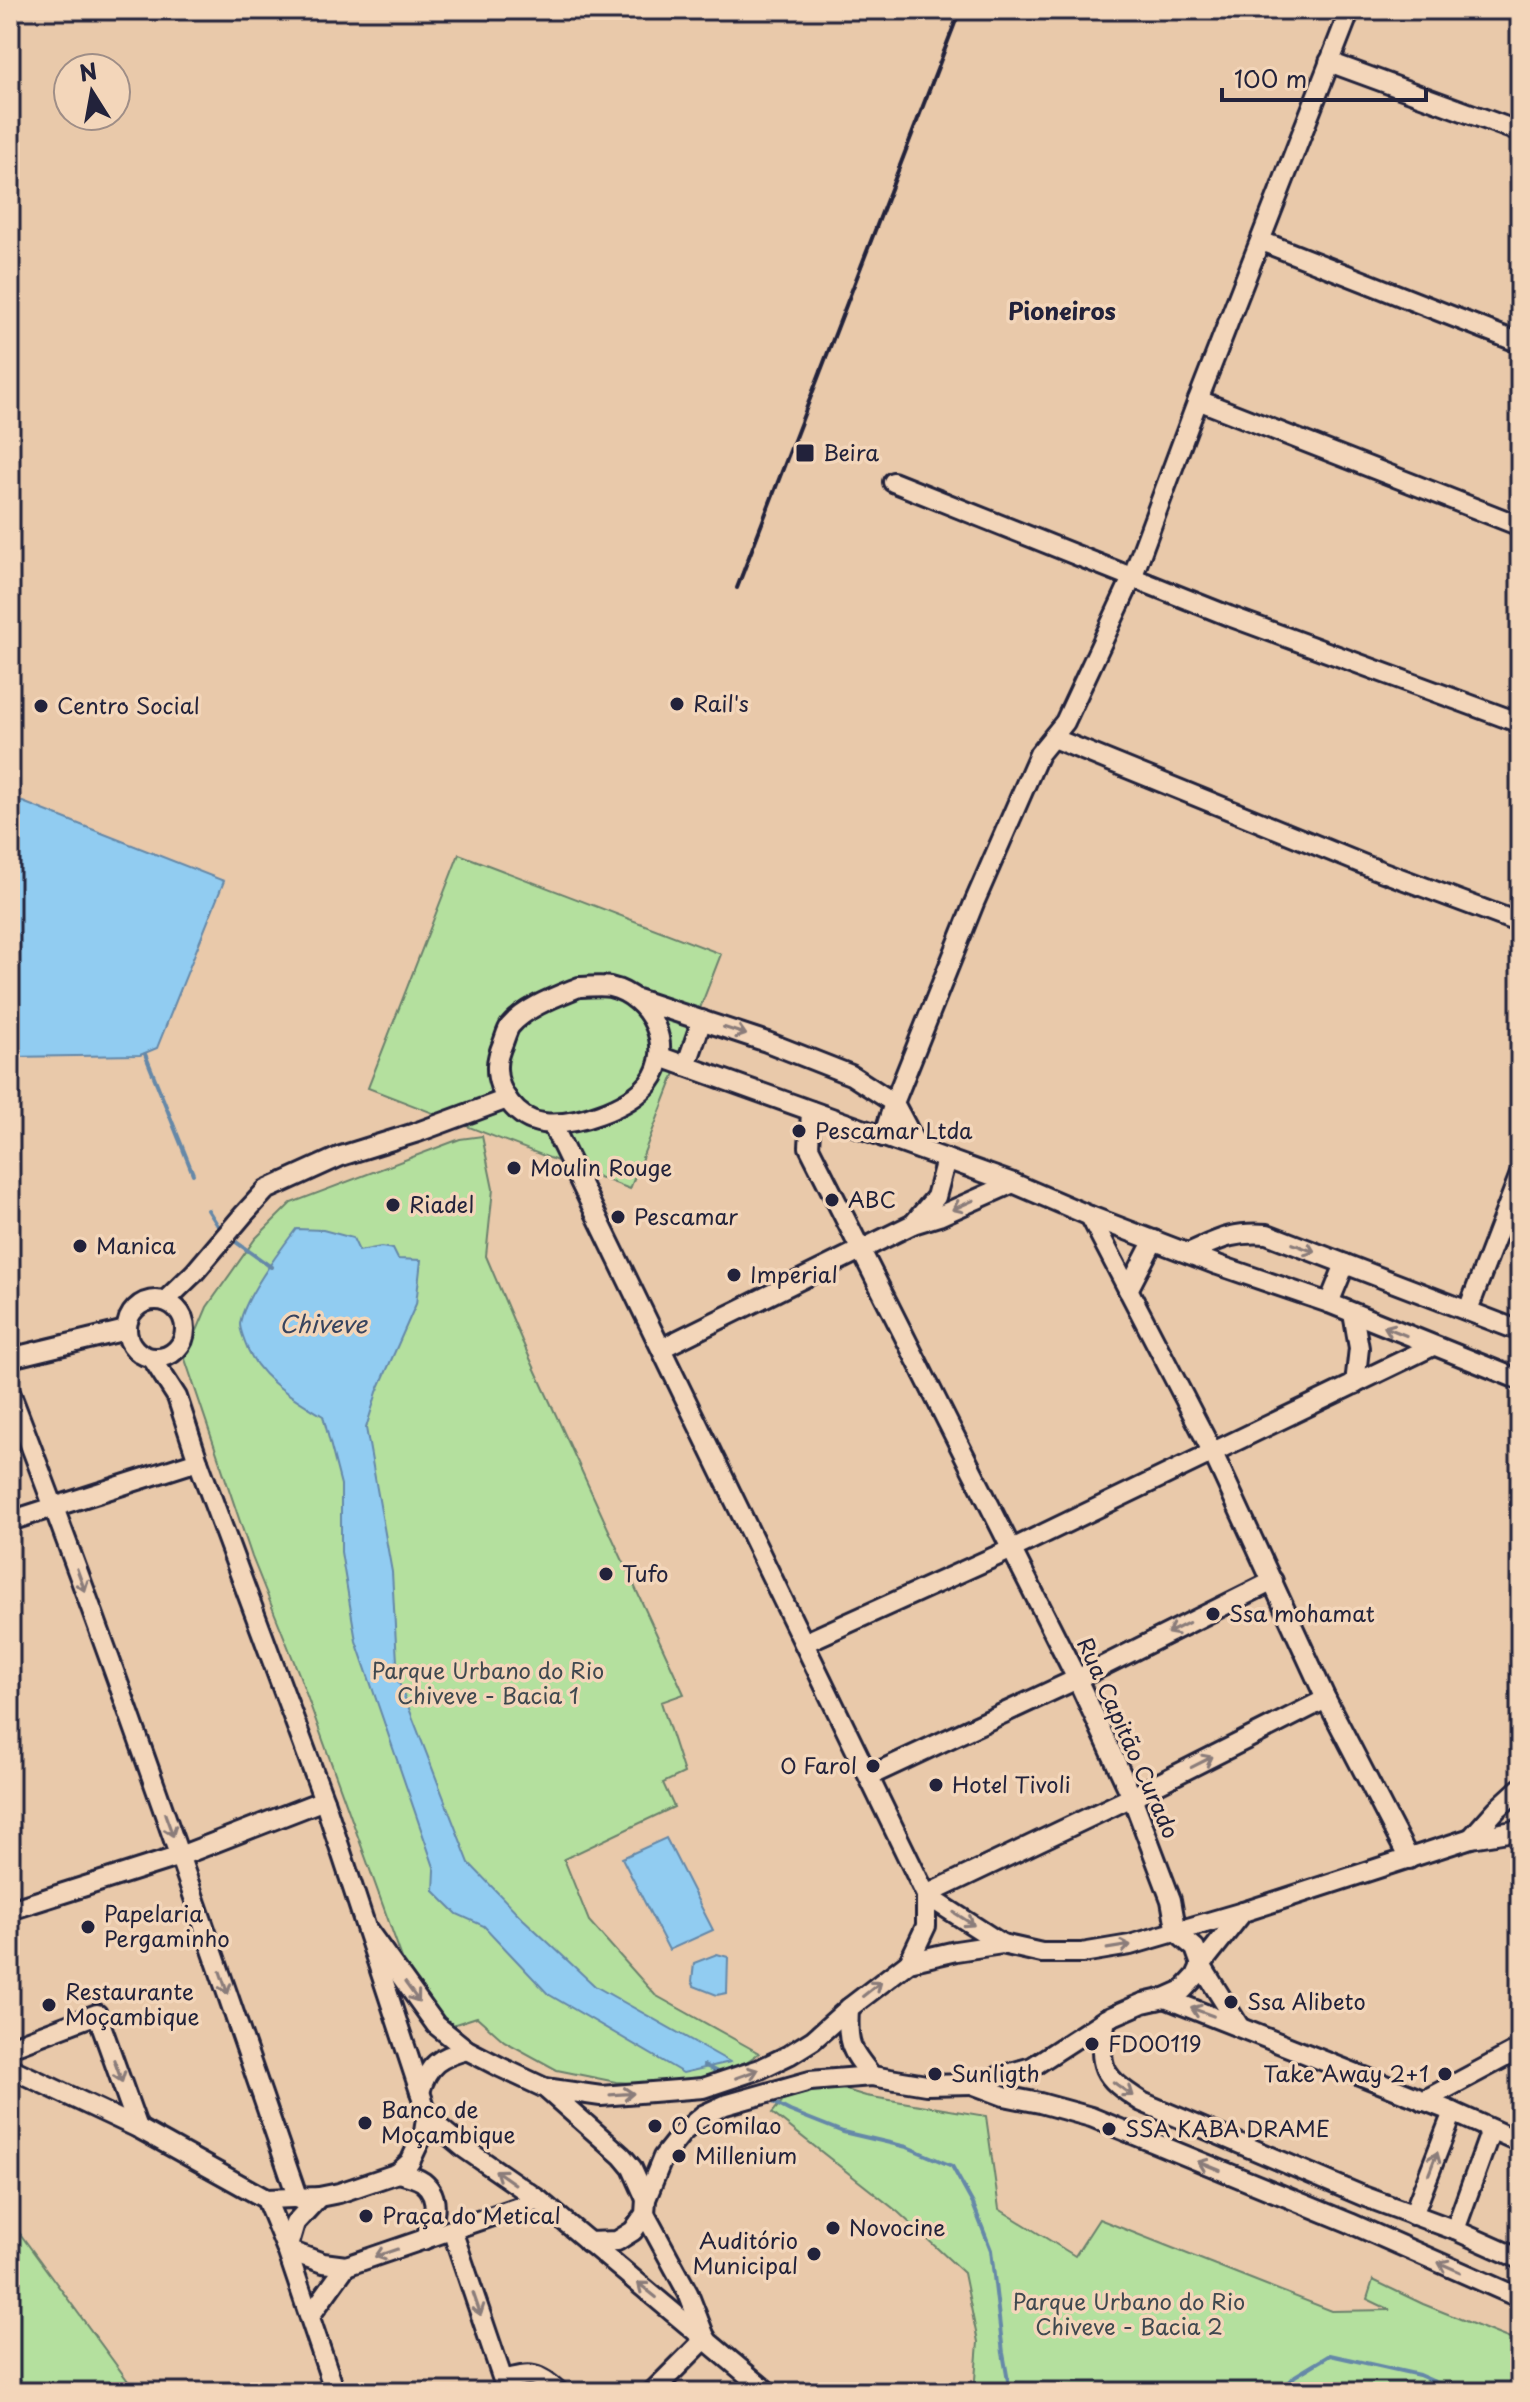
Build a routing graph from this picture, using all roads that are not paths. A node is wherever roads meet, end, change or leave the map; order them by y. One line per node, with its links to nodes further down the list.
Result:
1 (1350, 10): 2 (street)
2 (1329, 62): 3 (street); 4 (street)
3 (1520, 132)
4 (1261, 241): 5 (street); 6 (street)
5 (1520, 343)
6 (1198, 400): 8 (street); 9 (street)
7 (893, 482): 9 (street)
8 (1520, 526)
9 (1132, 578): 10 (street); 11 (street)
10 (1520, 723)
11 (1053, 738): 12 (street); 18 (street)
12 (1520, 923)
13 (635, 998): 14 (street); 15 (street); 17 (street)
14 (702, 1020): 16 (street); 18 (street, one-way to 18)
15 (661, 1057): 16 (street); 20 (street)
16 (686, 1066): 19 (street)
17 (507, 1099): 20 (street); 32 (street)
18 (894, 1103): 21 (street); 22 (street)
19 (811, 1111): 21 (street); 29 (street, Rua Capitão Curado)
20 (552, 1124): 42 (street)
21 (883, 1137): 22 (street)
22 (918, 1148): 23 (street)
23 (946, 1159): 25 (street); 27 (street)
24 (1520, 1174): 36 (street)
25 (1013, 1183): 26 (street); 27 (street, one-way to 27)
26 (1090, 1216): 28 (street); 33 (street)
27 (913, 1224): 29 (street)
28 (1154, 1240): 30 (street); 33 (street)
29 (862, 1249): 42 (street); 54 (street, Rua Capitão Curado)
30 (1188, 1253): 31 (street, one-way to 31); 35 (street)
31 (1345, 1264): 35 (street); 36 (street)
32 (194, 1273): 34 (street); 37 (street)
33 (1128, 1290): 50 (street)
34 (165, 1301): 37 (street); 39 (street)
35 (1329, 1303): 38 (street)
36 (1468, 1310): 40 (street)
37 (181, 1313): 43 (street)
38 (1353, 1313): 41 (street, one-way to 38); 47 (street)
39 (126, 1330): 44 (street); 45 (street)
40 (1520, 1331)
41 (1433, 1346): 46 (street); 47 (street)
42 (662, 1348): 56 (street)
43 (174, 1352): 45 (street); 49 (street)
44 (10, 1358)
45 (152, 1358): 49 (street)
46 (1520, 1380)
47 (1355, 1384): 50 (street)
48 (10, 1392): 52 (street)
49 (177, 1397): 51 (street)
50 (1213, 1453): 54 (street); 55 (street)
51 (198, 1461): 52 (street); 62 (street)
52 (55, 1507): 53 (street); 65 (street, one-way to 65)
53 (10, 1521)
54 (1012, 1549): 56 (street); 57 (street, Rua Capitão Curado)
55 (1273, 1581): 57 (street, one-way to 57); 58 (street)
56 (804, 1643): 59 (street)
57 (1077, 1679): 59 (street); 61 (street, Rua Capitão Curado)
58 (1326, 1699): 61 (street, one-way to 58); 66 (street)
59 (869, 1776): 67 (street)
60 (1520, 1788): 64 (street)
61 (1132, 1797): 67 (street); 71 (street, Rua Capitão Curado)
62 (324, 1800): 65 (street); 70 (street)
63 (1520, 1830): 64 (street)
64 (1471, 1838): 66 (street)
65 (180, 1856): 68 (street); 97 (street, one-way to 97)
66 (1409, 1859): 69 (street)
67 (926, 1895): 72 (street, one-way to 72); 73 (street)
68 (10, 1910)
69 (1243, 1912): 71 (street); 74 (street)
70 (367, 1929): 81 (street, one-way to 81); 86 (street)
71 (1177, 1933): 72 (street, one-way to 71); 74 (street)
72 (1002, 1944): 73 (street)
73 (909, 1962): 76 (street, one-way to 73)
74 (1201, 1965): 75 (street); 78 (street)
75 (1165, 1998): 77 (street); 78 (street, one-way to 75)
76 (849, 2008): 83 (street); 85 (street, one-way to 76)
77 (1106, 2019): 84 (street); 94 (street, one-way to 94)
78 (1239, 2026): 87 (street)
79 (10, 2047): 90 (street, one-way to 90)
80 (1520, 2049): 87 (street)
81 (467, 2050): 85 (street); 86 (street)
82 (10, 2068): 90 (street)
83 (872, 2076): 84 (street); 99 (street)
84 (972, 2084): 101 (street, one-way to 84)
85 (545, 2088): 99 (street)
86 (420, 2092): 89 (street)
87 (1423, 2101): 88 (street)
88 (1453, 2112): 91 (street); 100 (street, one-way to 88)
89 (427, 2113): 93 (street); 98 (street, one-way to 89)
90 (138, 2128): 96 (street)
91 (1491, 2130): 92 (street); 103 (street)
92 (1520, 2142)
93 (398, 2173): 95 (street); 104 (street)
94 (1363, 2196): 100 (street); 101 (street)
95 (319, 2197): 97 (street); 106 (street)
96 (266, 2199): 97 (street); 106 (street)
97 (298, 2199)
98 (539, 2200): 102 (street); 105 (street)
99 (645, 2206): 105 (street); 111 (street)
100 (1413, 2215): 103 (street)
101 (1350, 2223): 109 (street, one-way to 101)
102 (452, 2230): 104 (street); 112 (street, one-way to 112)
103 (1455, 2230): 107 (street)
104 (423, 2240): 108 (street, one-way to 108)
105 (588, 2242): 111 (street, one-way to 105)
106 (287, 2250): 108 (street); 110 (street)
107 (1520, 2259)
108 (346, 2266): 110 (street)
109 (1520, 2298)
110 (310, 2316): 113 (street)
111 (706, 2338): 115 (street); 116 (street)
112 (506, 2386): 114 (street)
113 (335, 2392)
114 (559, 2392)
115 (652, 2392)
116 (768, 2392)

